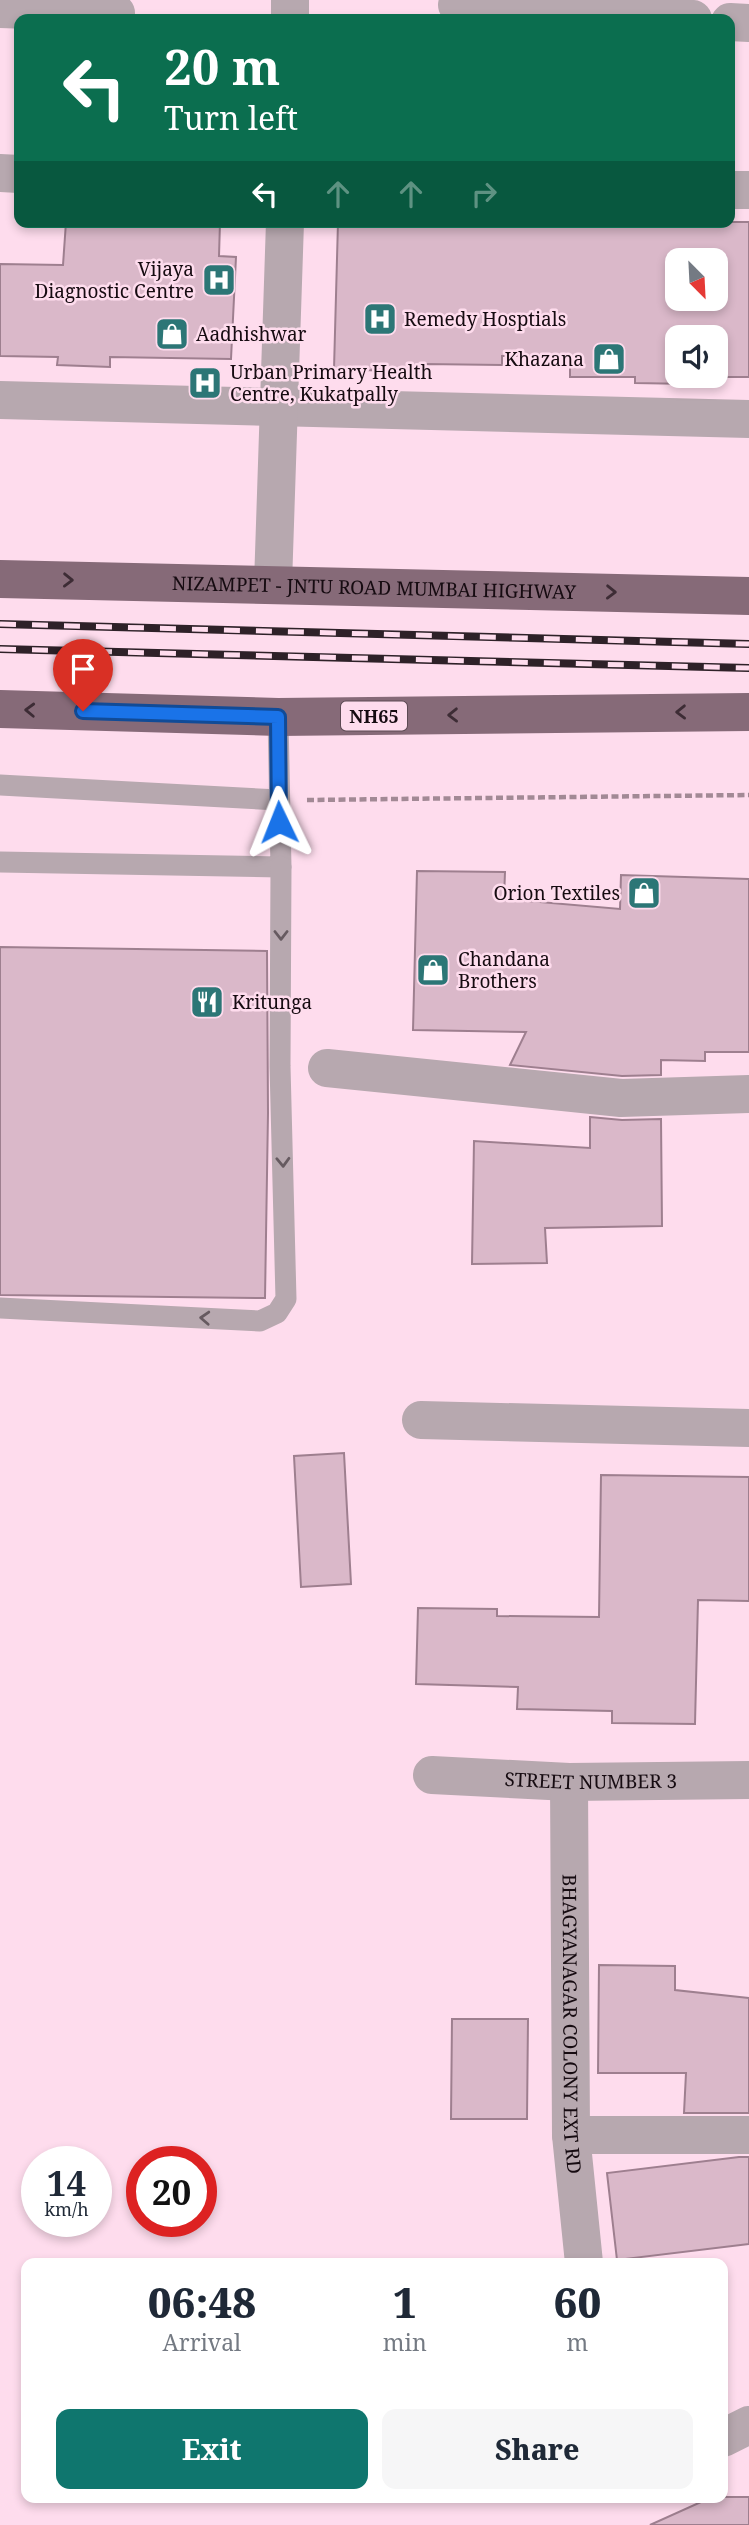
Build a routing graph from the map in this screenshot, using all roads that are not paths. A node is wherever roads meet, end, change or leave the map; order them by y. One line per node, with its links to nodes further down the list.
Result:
1 (457, 8): 4 (street)
2 (0, 9): 3 (street)
3 (116, 11)
4 (586, 14)
5 (285, 228): 7 (street)
6 (0, 400): 7 (street)
7 (280, 406): 8 (street); 10 (street)
8 (749, 419)
9 (0, 579): 10 (highway, NIZAMPET - JNTU ROAD MUMBAI HIGHWAY, one-way to 10)
10 (273, 584): 11 (highway, NIZAMPET - JNTU ROAD MUMBAI HIGHWAY, one-way to 11)
11 (749, 596)
12 (0, 709): 14 (highway, NH65, one-way to 12)
13 (749, 712): 14 (highway, NH65, one-way to 14)
14 (278, 717): 16 (lane)
15 (0, 785): 16 (lane)
16 (278, 800): 18 (lane)
17 (0, 862): 18 (lane)
18 (281, 867): 21 (lane, one-way to 21)
19 (327, 1068): 20 (street)
20 (749, 1094)
21 (0, 1308)
22 (421, 1420): 23 (street)
23 (749, 1428)
24 (432, 1775): 26 (street, STREET NUMBER 3)
25 (749, 1780): 26 (street, STREET NUMBER 3)
26 (569, 1782): 27 (street, BHAGYANAGAR COLONY EXT RD)
27 (571, 2135): 28 (street); 29 (street, BHAGYANAGAR COLONY EXT RD)
28 (749, 2135)
29 (583, 2258)
30 (749, 2426): 31 (street)
31 (728, 2436)

